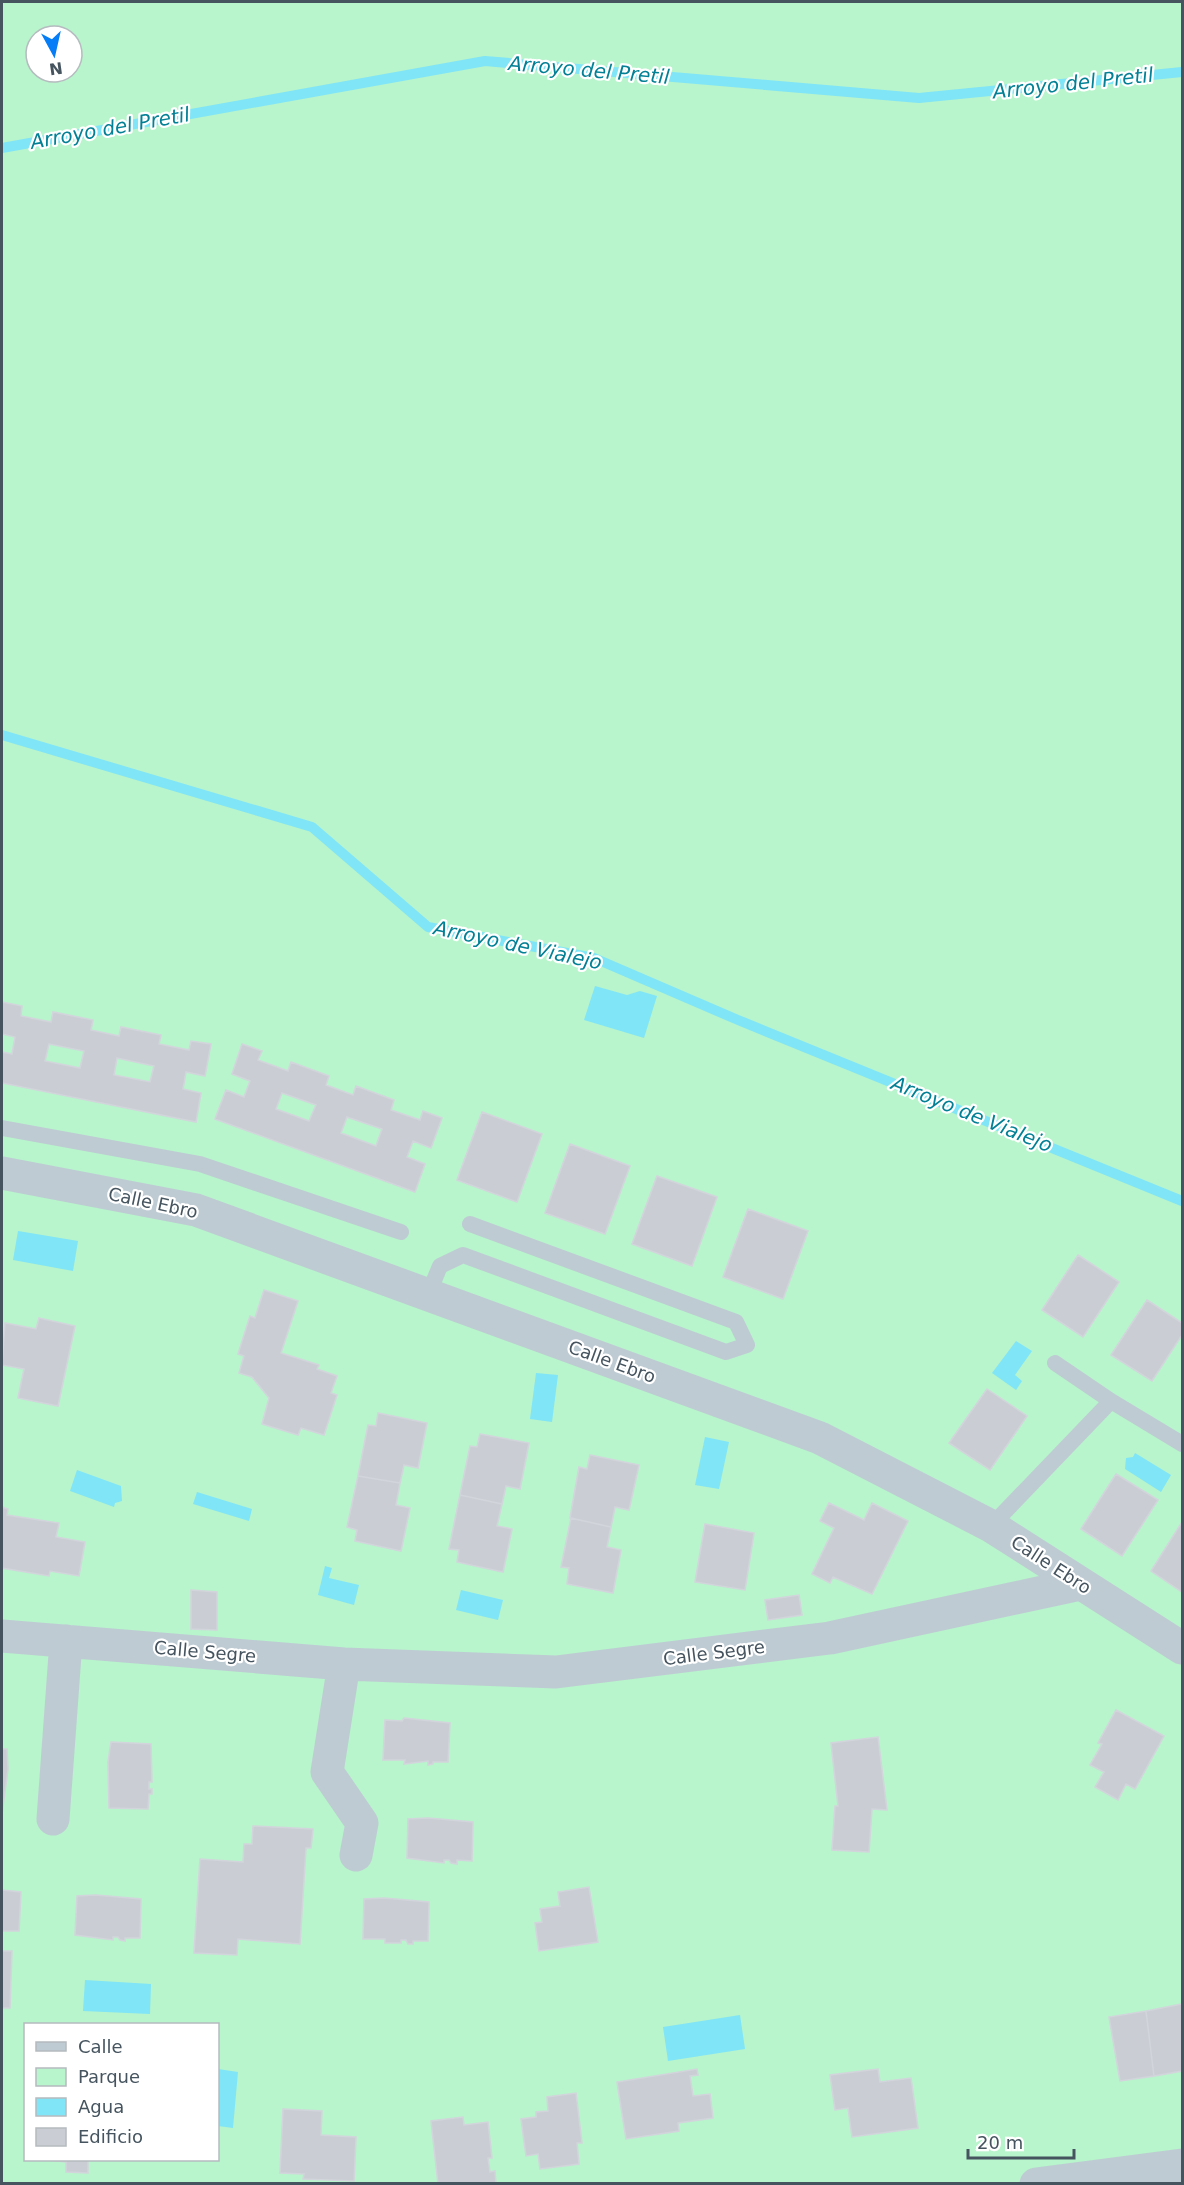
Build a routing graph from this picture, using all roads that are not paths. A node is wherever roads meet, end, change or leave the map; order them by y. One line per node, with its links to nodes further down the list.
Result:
1 (2, 1128): 4 (lane)
2 (2, 1173): 5 (street, Calle Ebro)
3 (470, 1224): 5 (lane)
4 (401, 1232)
5 (428, 1295): 9 (street, Calle Ebro)
6 (1055, 1363): 7 (lane)
7 (1111, 1401): 8 (lane); 9 (lane)
8 (1182, 1444)
9 (991, 1526): 10 (street, Calle Ebro)
10 (1080, 1584): 13 (street, Calle Ebro); 14 (street, Calle Segre)
11 (2, 1636): 12 (street, Calle Segre)
12 (66, 1641): 14 (street, Calle Segre); 15 (street)
13 (1182, 1647)
14 (344, 1664): 16 (street)
15 (53, 1819)
16 (356, 1855)
17 (1182, 2165): 18 (street)
18 (1036, 2184)

